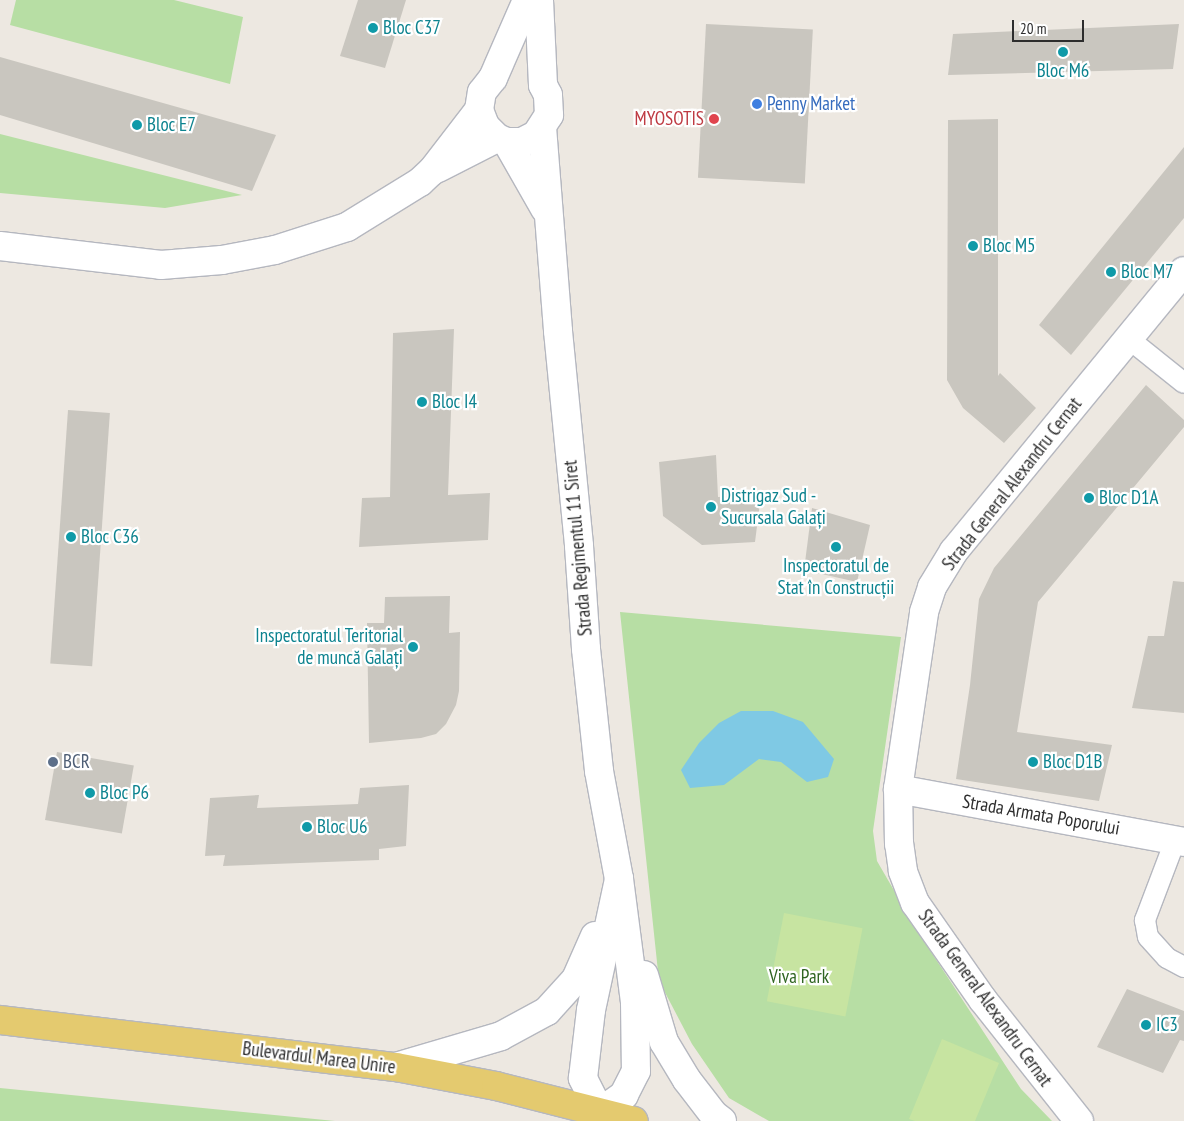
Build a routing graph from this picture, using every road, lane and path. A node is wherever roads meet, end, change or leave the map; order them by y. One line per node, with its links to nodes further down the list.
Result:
1 (527, 0): 3 (main road)
2 (539, 0): 4 (main road)
3 (493, 78): 4 (main road); 5 (main road)
4 (538, 81): 6 (main road)
5 (479, 110): 7 (main road); 8 (main road)
6 (542, 127): 7 (main road); 9 (main road, Strada Regimentul 11 Siret)
7 (502, 140): 8 (main road); 9 (main road)
8 (432, 170): 10 (main road)
9 (548, 215): 16 (main road, Strada Regimentul 11 Siret)
10 (0, 246)
11 (1184, 271): 12 (main road, Strada General Alexandru Cernat)
12 (1129, 339): 13 (street); 14 (main road, Strada General Alexandru Cernat)
13 (1184, 383)
14 (898, 789): 15 (main road, Strada Armata Poporului); 23 (main road, Strada General Alexandru Cernat)
15 (1179, 842): 17 (street)
16 (619, 879): 19 (main road); 20 (main road); 20 (main road); 22 (main road)
17 (1184, 967)
18 (0, 1020): 19 (main road, Bulevardul Marea Unire)
19 (396, 1067): 20 (main road, Bulevardul Marea Unire)
20 (600, 1112): 21 (main road, Bulevardul Marea Unire)
21 (634, 1121)
22 (722, 1121)
23 (1078, 1121)

